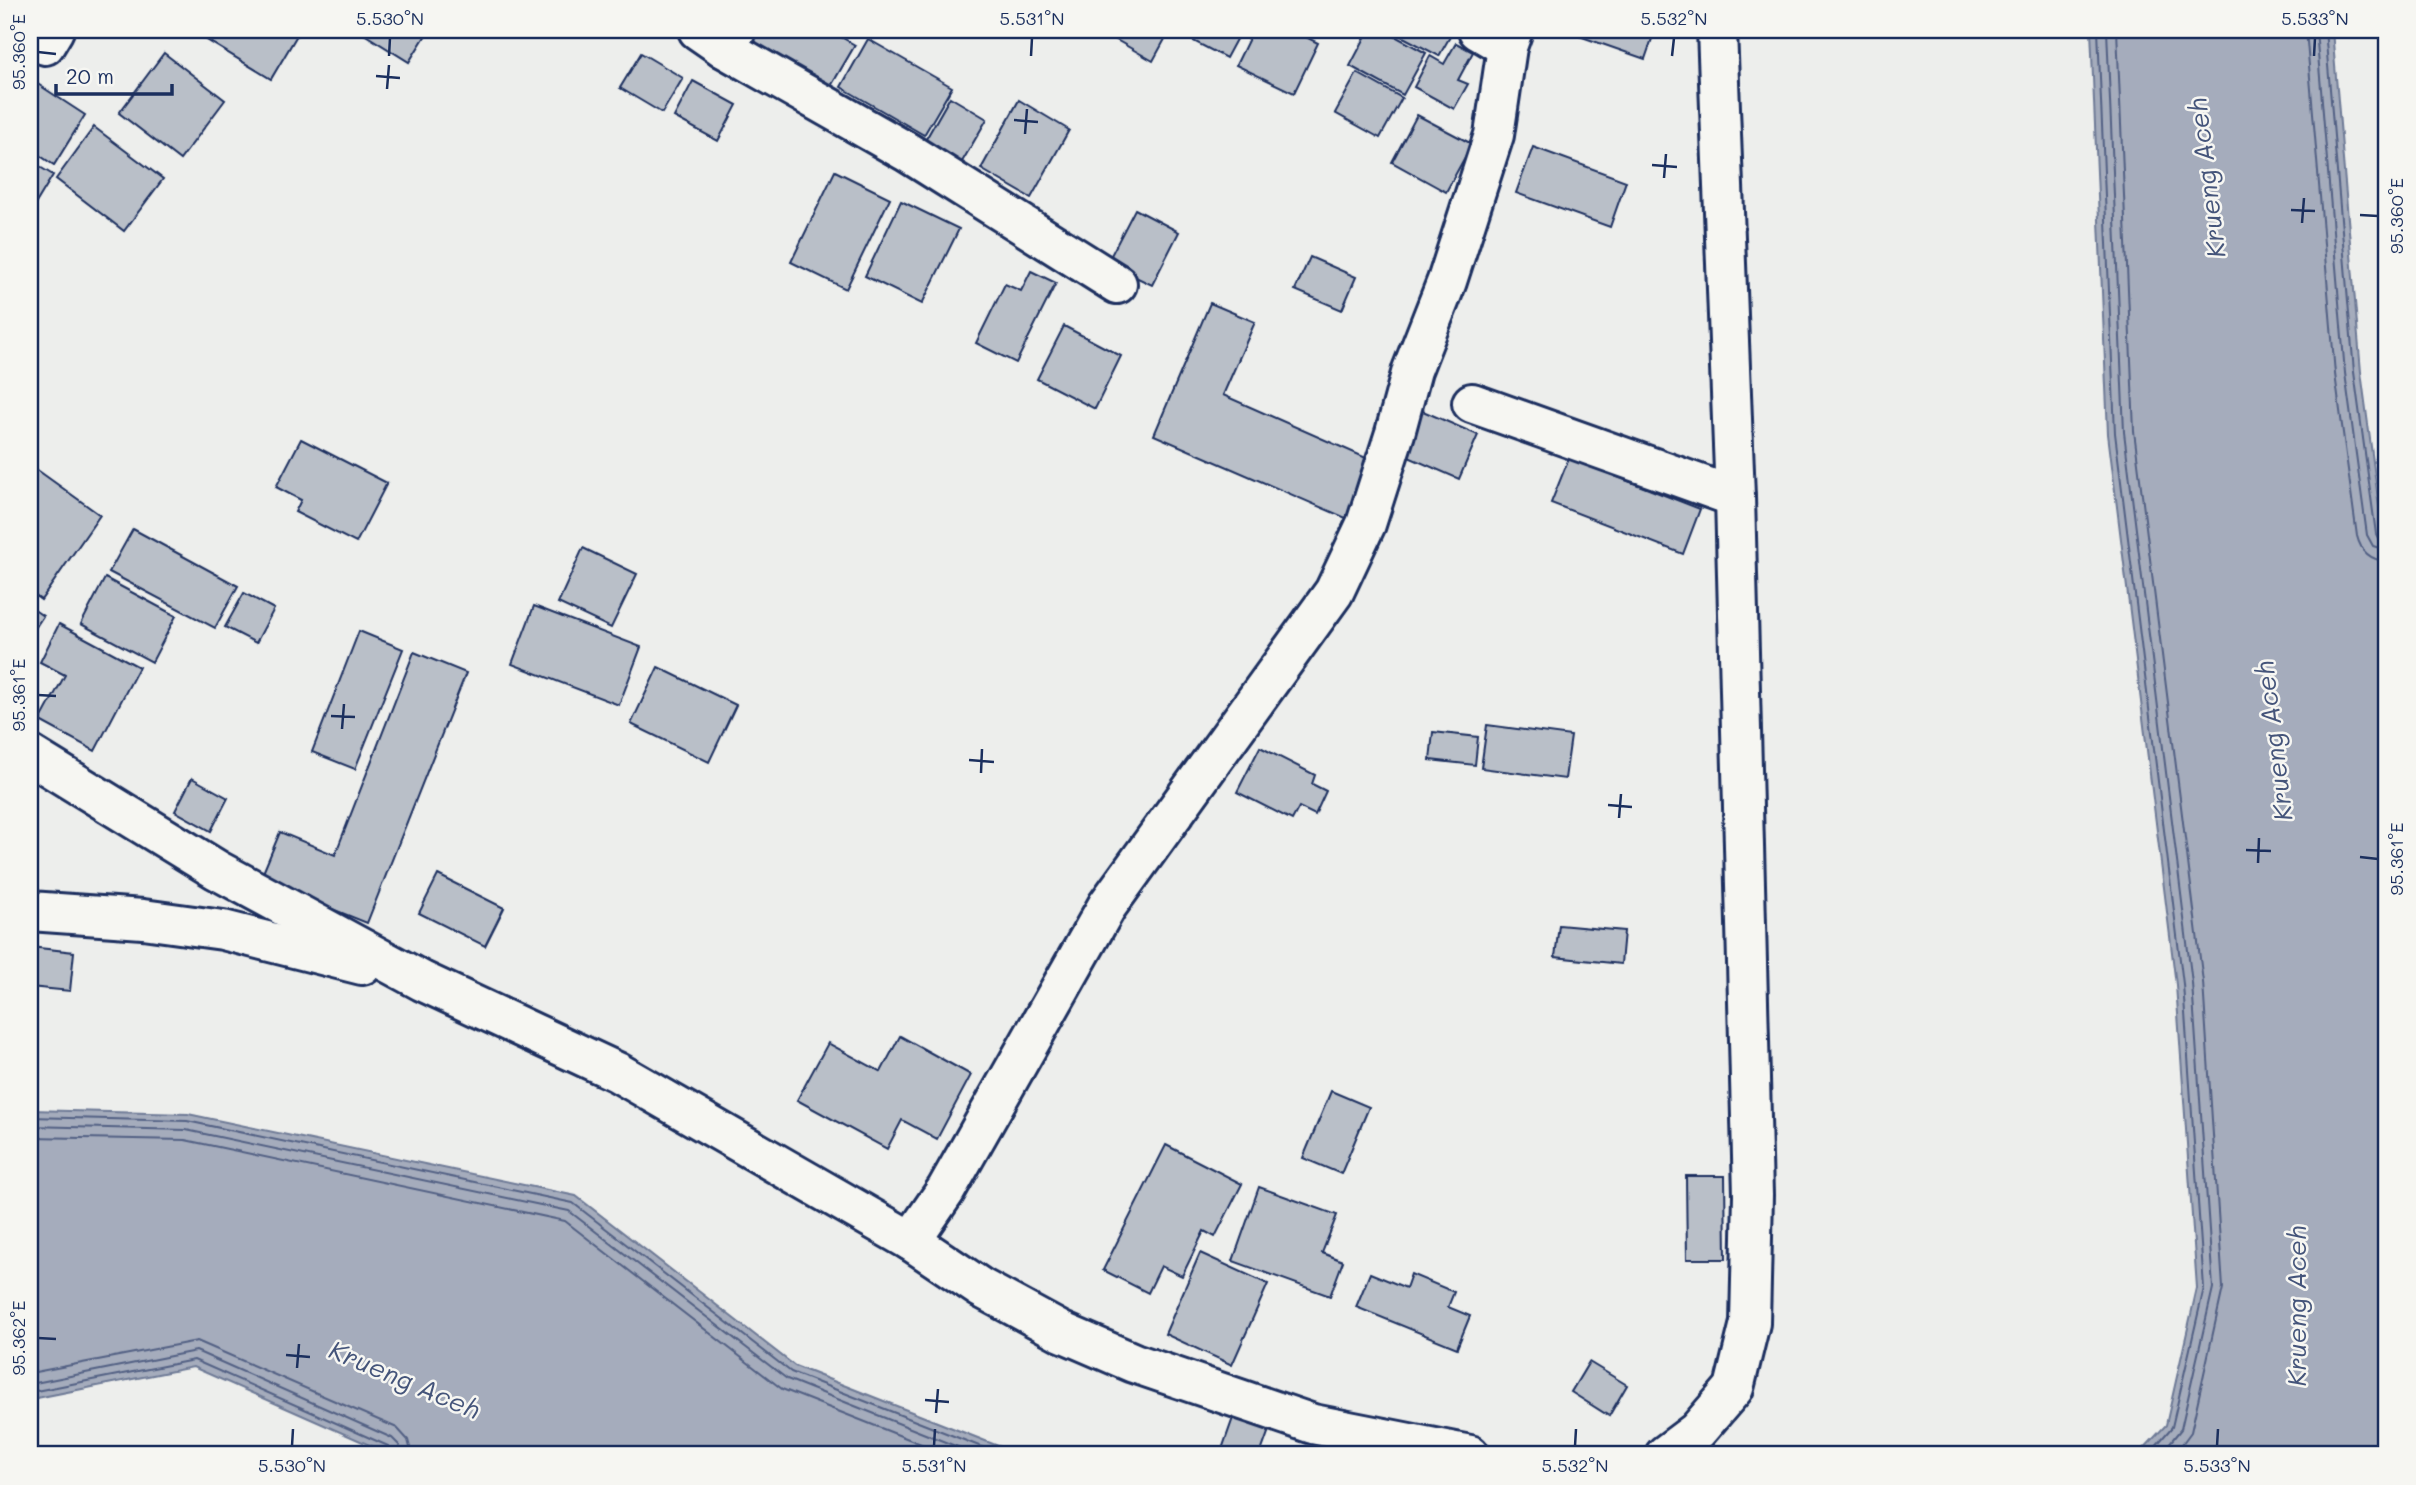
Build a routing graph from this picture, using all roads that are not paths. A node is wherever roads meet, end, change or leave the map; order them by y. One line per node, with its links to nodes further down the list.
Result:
1 (1717, 30): 6 (street)
2 (719, 36): 4 (street)
3 (1499, 36): 10 (street)
4 (1118, 284)
5 (1472, 403): 6 (street)
6 (1735, 497): 12 (street)
7 (30, 755): 9 (street)
8 (30, 911): 9 (street)
9 (422, 981): 10 (street)
10 (911, 1241): 11 (street)
11 (1470, 1455)
12 (1665, 1455)

